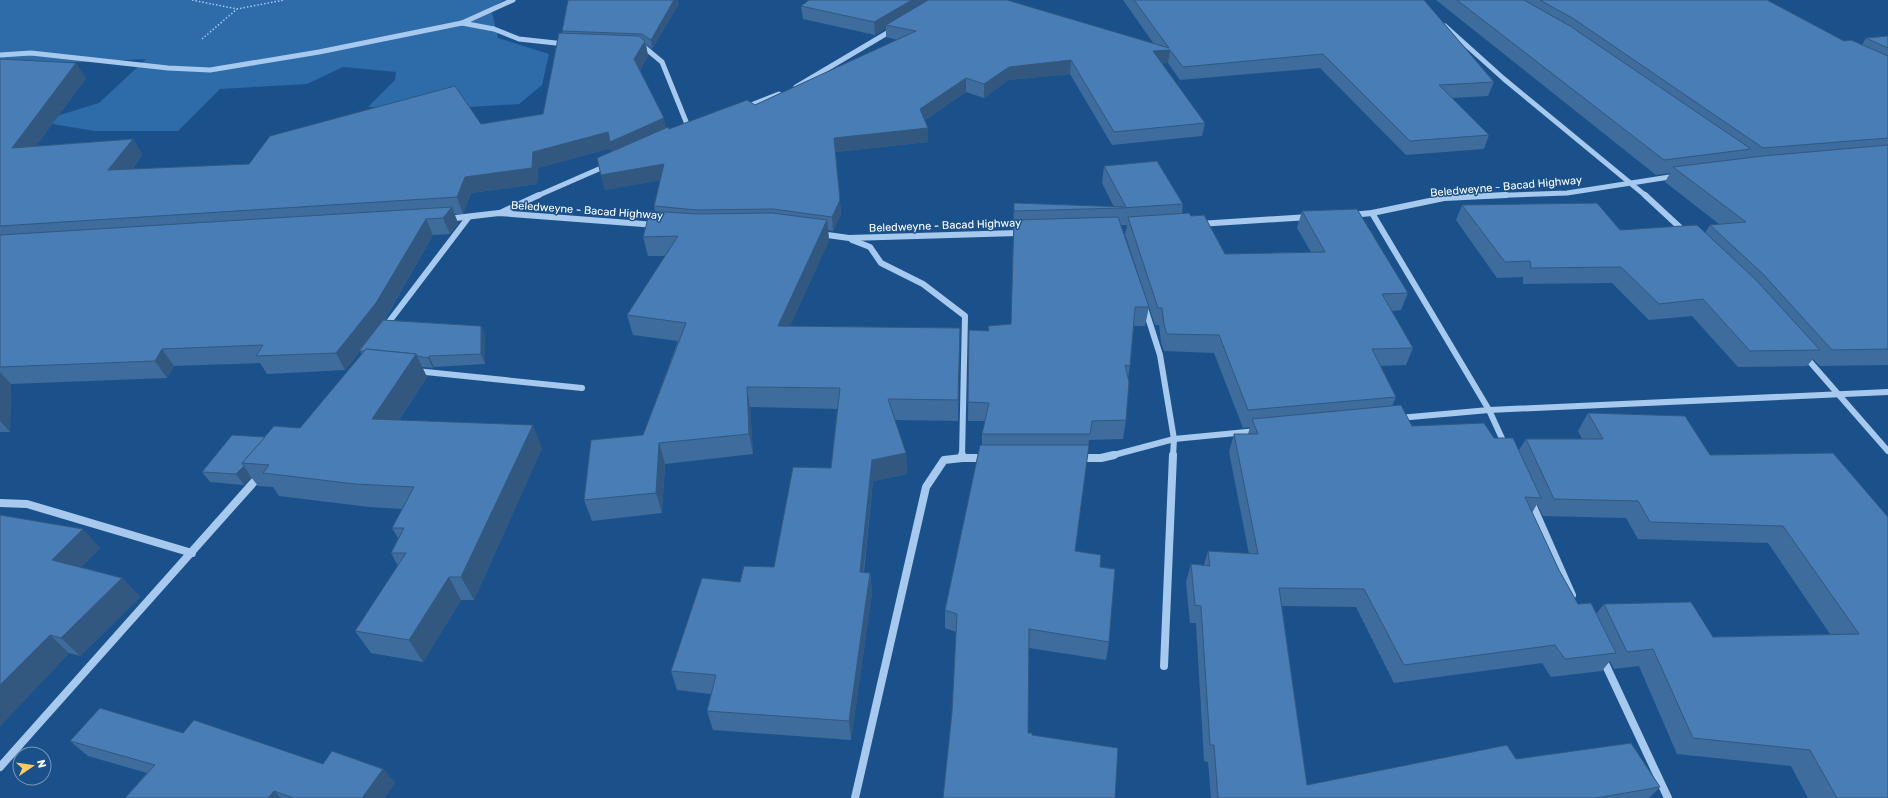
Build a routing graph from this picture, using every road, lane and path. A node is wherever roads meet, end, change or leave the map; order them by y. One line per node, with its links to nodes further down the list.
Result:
1 (192, 0): 2 (path)
2 (284, 0)
3 (513, 0): 5 (street)
4 (1439, 21): 18 (street)
5 (462, 23): 7 (street); 9 (street)
6 (901, 25): 10 (street)
7 (569, 44)
8 (636, 47): 14 (street)
9 (0, 55)
10 (792, 89)
11 (785, 92): 12 (street)
12 (741, 109)
13 (696, 126): 14 (street)
14 (689, 129): 15 (street)
15 (682, 132)
16 (616, 161): 19 (street)
17 (1683, 175): 18 (street, Beledweyne - Bacad Highway)
18 (1630, 182): 20 (street, Beledweyne - Bacad Highway); 30 (street)
19 (499, 213): 23 (street, Beledweyne - Bacad Highway); 26 (street, Beledweyne - Bacad Highway)
20 (1372, 214): 21 (street, Beledweyne - Bacad Highway); 38 (street)
21 (1341, 215)
22 (1318, 217): 25 (street)
23 (468, 218): 24 (street, Beledweyne - Bacad Highway); 32 (street)
24 (437, 220)
25 (1188, 225)
26 (661, 226)
27 (1032, 232): 29 (street, Beledweyne - Bacad Highway)
28 (812, 233): 29 (street, Beledweyne - Bacad Highway)
29 (849, 238): 44 (street)
30 (1694, 240)
31 (1143, 303): 41 (street)
32 (379, 335)
33 (1801, 352): 37 (street)
34 (411, 371): 35 (street)
35 (582, 388)
36 (1888, 392): 37 (street)
37 (1838, 393): 38 (street); 42 (street)
38 (1490, 410): 39 (street); 43 (street)
39 (1395, 419)
40 (1268, 430): 41 (street)
41 (1174, 439): 46 (street); 53 (street)
42 (1888, 451)
43 (1509, 453)
44 (962, 458): 45 (street); 55 (street)
45 (993, 458)
46 (1070, 458)
47 (269, 465): 50 (street)
48 (1528, 496): 51 (street)
49 (0, 503): 50 (street)
50 (192, 553): 54 (street)
51 (1576, 603)
52 (1596, 646): 56 (street)
53 (1164, 666)
54 (0, 767)
55 (855, 798)
56 (1668, 798)

